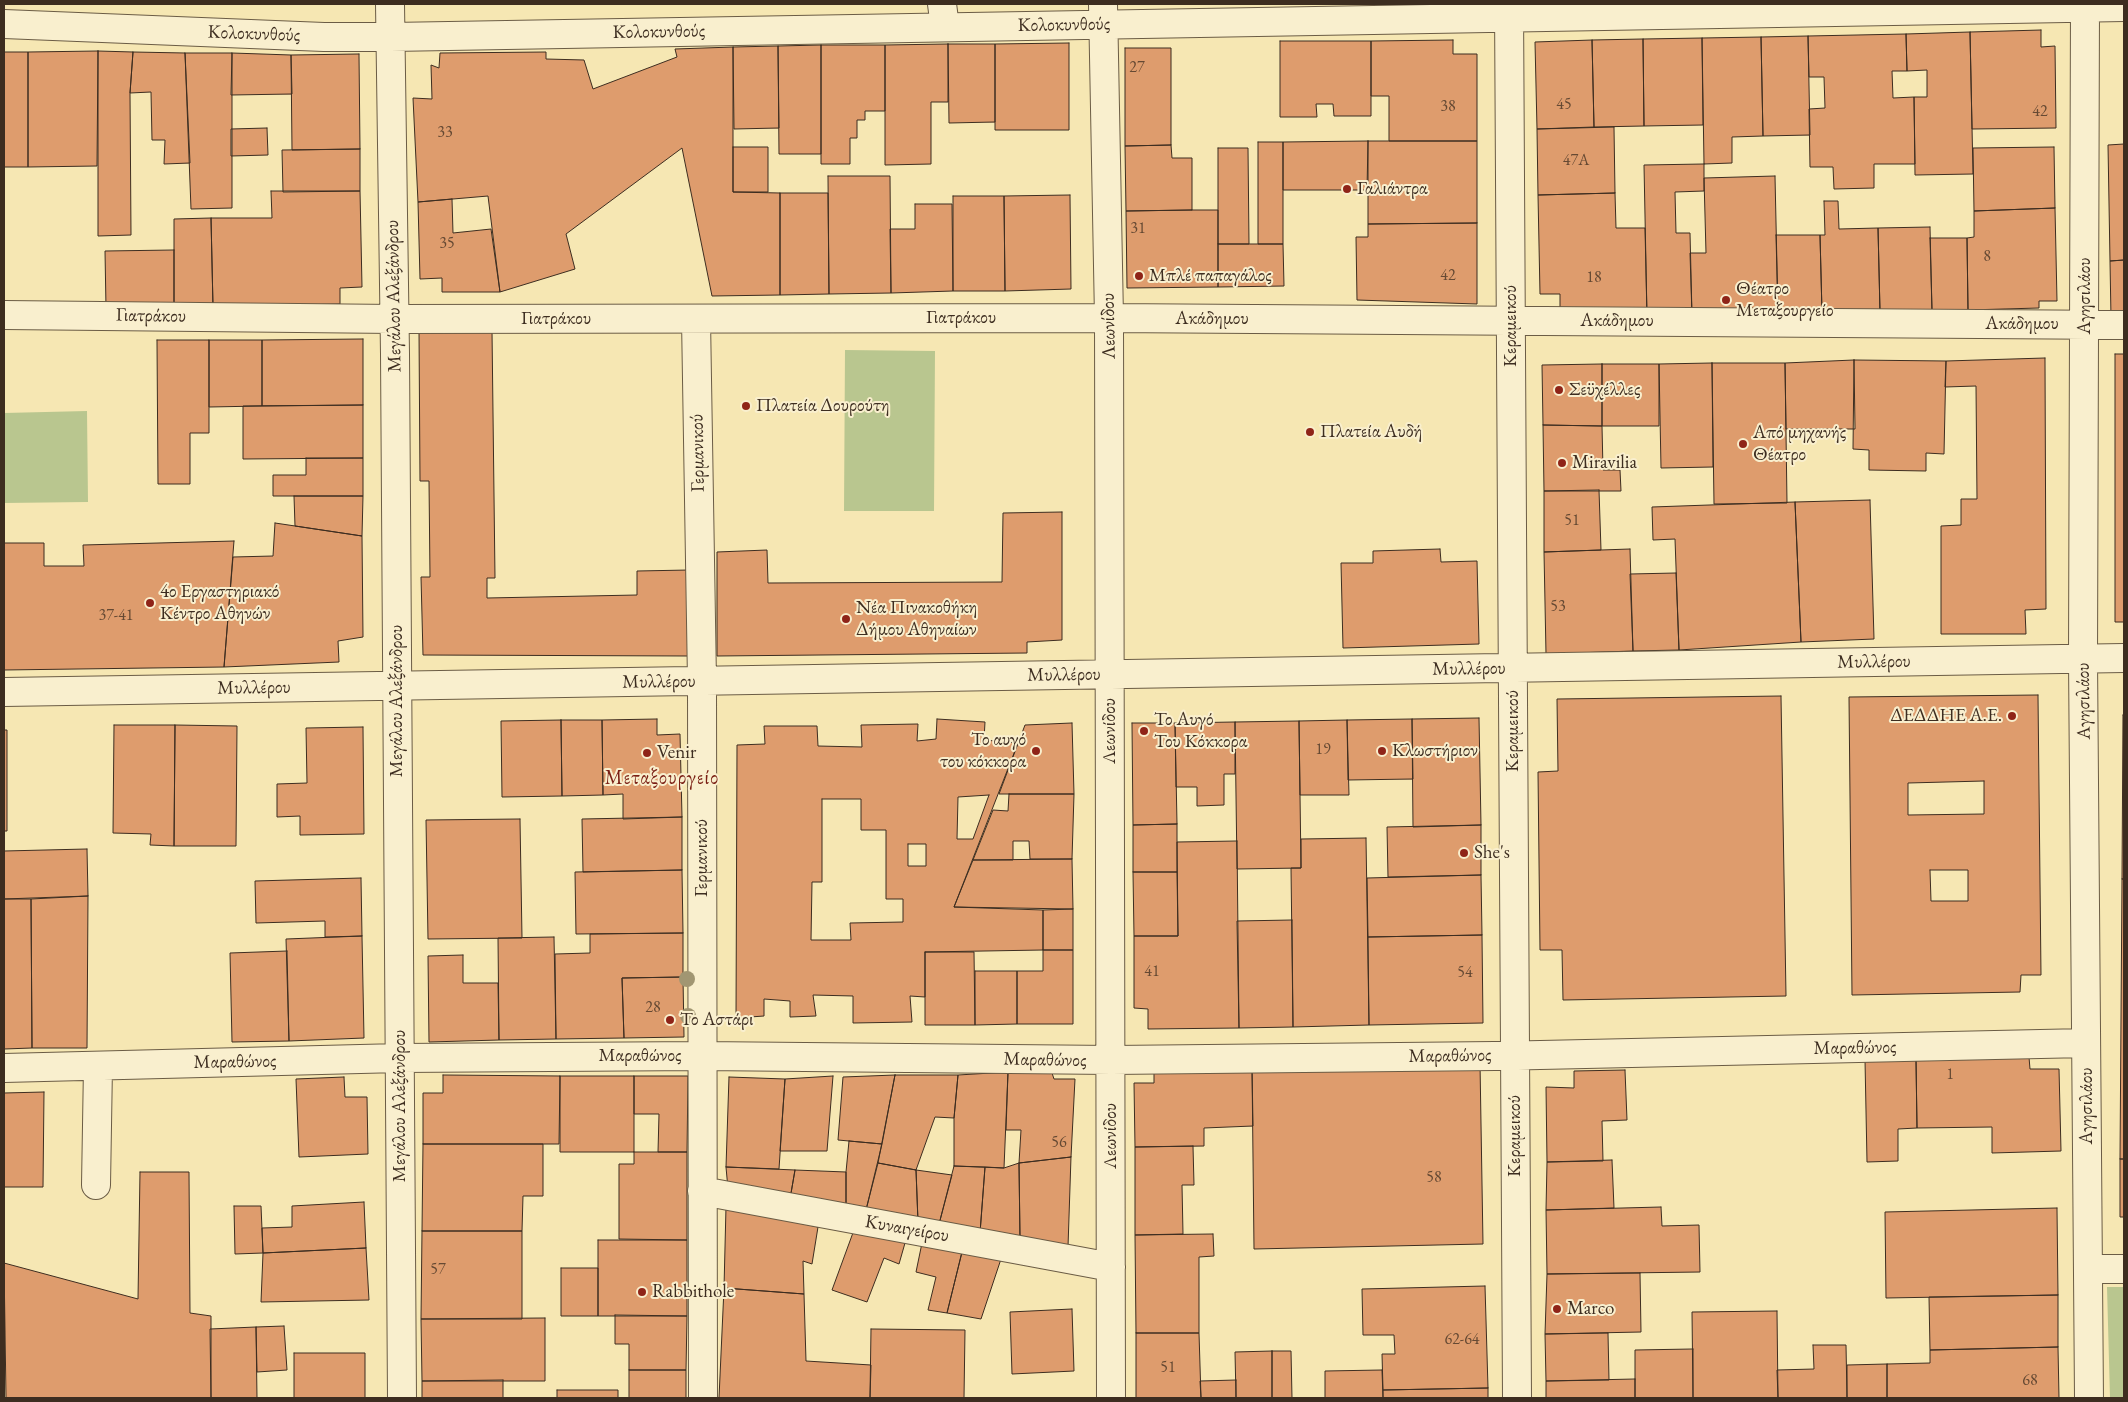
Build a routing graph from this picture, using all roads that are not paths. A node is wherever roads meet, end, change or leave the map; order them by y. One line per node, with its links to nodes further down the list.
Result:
1 (390, 4): 8 (street, Μεγάλου Αλεξάνδρου)
2 (2085, 6): 3 (street, Κολοκυνθούς); 4 (street, Κολοκυνθούς); 14 (street, Αγησιλάου)
3 (2124, 7)
4 (1509, 11): 5 (street, Κολοκυνθούς); 13 (street, Κεραμεικού)
5 (1103, 14): 6 (street, Κολοκυνθούς); 11 (street, Λεωνίδου)
6 (944, 16): 8 (street, Κολοκυνθούς)
7 (4, 24): 8 (street, Κολοκυνθούς)
8 (391, 37): 12 (street, Μεγάλου Αλεξάνδρου)
9 (4, 315): 12 (street, Γιατράκου)
10 (696, 318): 11 (street, Γιατράκου); 12 (street, Γιατράκου); 20 (street, Γερμανικού)
11 (1109, 318): 13 (street, Ακάδημου); 19 (street, Λεωνίδου)
12 (395, 319): 21 (street, Μεγάλου Αλεξάνδρου)
13 (1511, 320): 14 (street, Ακάδημου); 18 (street, Κεραμεικού)
14 (2084, 325): 15 (street, Ακάδημου); 17 (street, Αγησιλάου)
15 (2124, 325)
16 (2124, 658): 17 (street, Μυλλέρου)
17 (2083, 659): 18 (street, Μυλλέρου); 23 (street, Αγησιλάου)
18 (1513, 668): 19 (street, Μυλλέρου); 24 (street, Κεραμεικού)
19 (1110, 674): 20 (street, Μυλλέρου); 27 (street, Λεωνίδου)
20 (702, 681): 21 (street, Μυλλέρου); 25 (street, Γερμανικού)
21 (397, 686): 22 (street, Μυλλέρου); 26 (street, Μεγάλου Αλεξάνδρου)
22 (4, 692)
23 (2086, 1043): 24 (street, Μαραθώνος); 33 (street, Αγησιλάου)
24 (1515, 1055): 27 (street, Μαραθώνος); 38 (street, Κεραμεικού)
25 (702, 1056): 26 (street, Μαραθώνος); 27 (street, Μαραθώνος); 31 (street, Γερμανικού)
26 (400, 1058): 28 (street, Μαραθώνος); 35 (street, Μεγάλου Αλεξάνδρου)
27 (1112, 1060): 32 (street, Λεωνίδου)
28 (98, 1066): 29 (street, Μαραθώνος); 30 (street)
29 (4, 1068)
30 (96, 1185)
31 (702, 1191): 32 (street, Κυναιγείρου); 36 (street, Γερμανικού)
32 (1111, 1267): 37 (street, Λεωνίδου)
33 (2088, 1269): 34 (street); 39 (street, Αγησιλάου)
34 (2124, 1269)
35 (402, 1398)
36 (703, 1398)
37 (1112, 1398)
38 (1517, 1398)
39 (2089, 1398)

